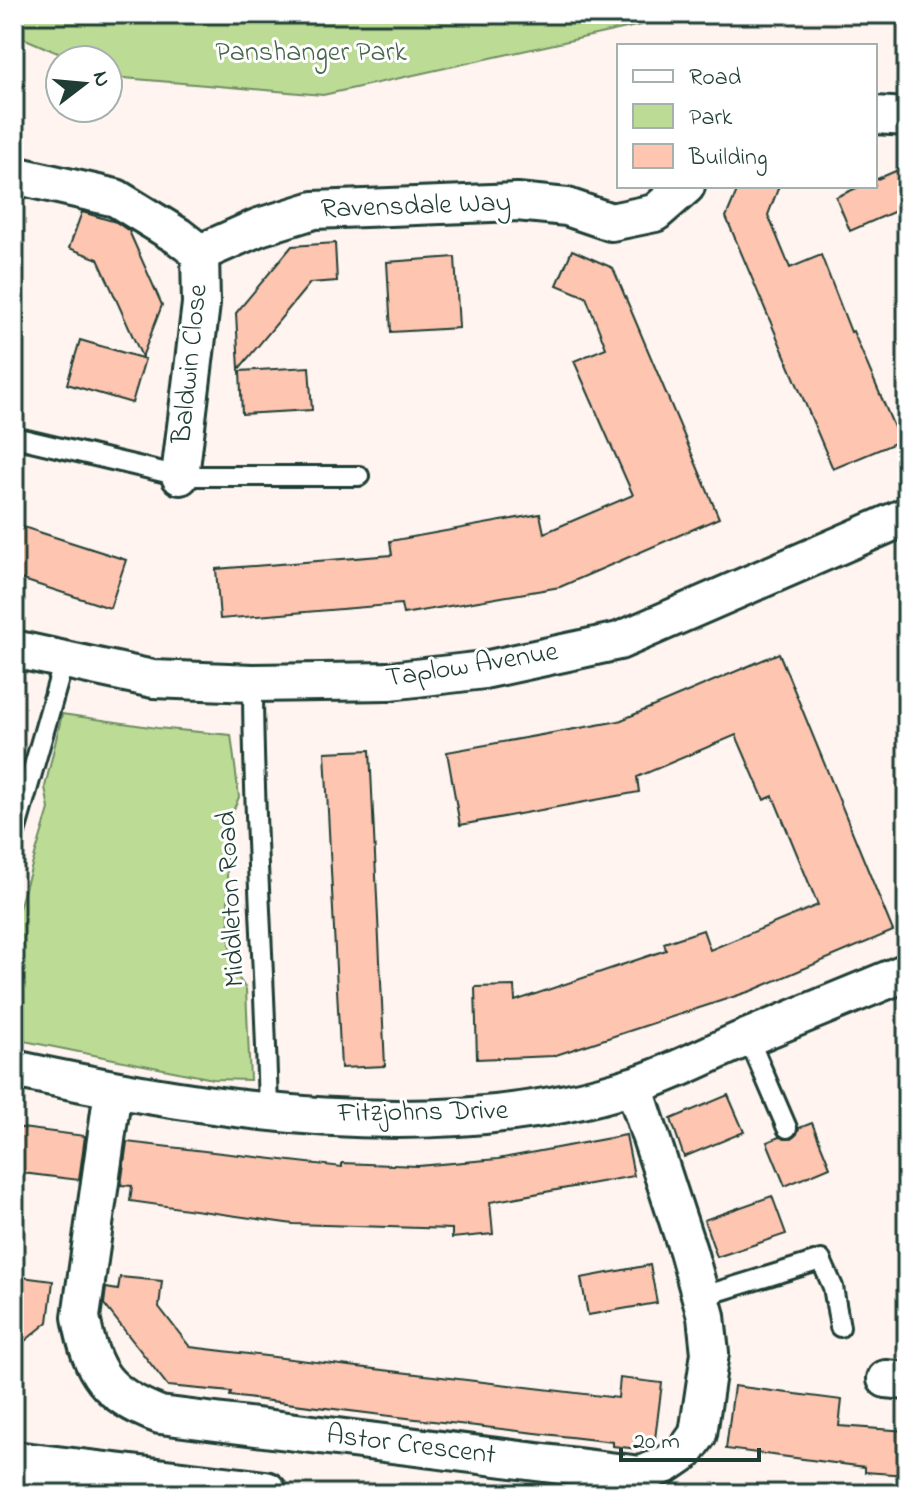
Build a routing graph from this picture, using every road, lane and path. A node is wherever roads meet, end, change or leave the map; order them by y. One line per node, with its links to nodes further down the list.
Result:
1 (877, 115): 2 (street)
2 (907, 117)
3 (14, 175): 5 (street)
4 (684, 188): 5 (street, Ravensdale Way)
5 (200, 253): 7 (street, Baldwin Close)
6 (14, 437): 7 (lane)
7 (180, 476): 8 (lane)
8 (359, 476)
9 (907, 516): 12 (street, Taplow Avenue)
10 (14, 649): 11 (street, Taplow Avenue)
11 (64, 661): 12 (street, Taplow Avenue); 13 (lane)
12 (253, 683): 19 (lane, Middleton Road)
13 (14, 836)
14 (907, 972): 15 (street, Fitzjohns Drive)
15 (748, 1037): 17 (street, Fitzjohns Drive); 20 (lane)
16 (14, 1069): 18 (street, Fitzjohns Drive)
17 (634, 1086): 19 (street, Fitzjohns Drive); 21 (street, Astor Crescent)
18 (113, 1090): 19 (street, Fitzjohns Drive); 21 (street, Astor Crescent)
19 (268, 1112)
20 (787, 1128)
21 (700, 1297): 22 (lane)
22 (840, 1327)
23 (14, 1464): 24 (street)
24 (265, 1494)

